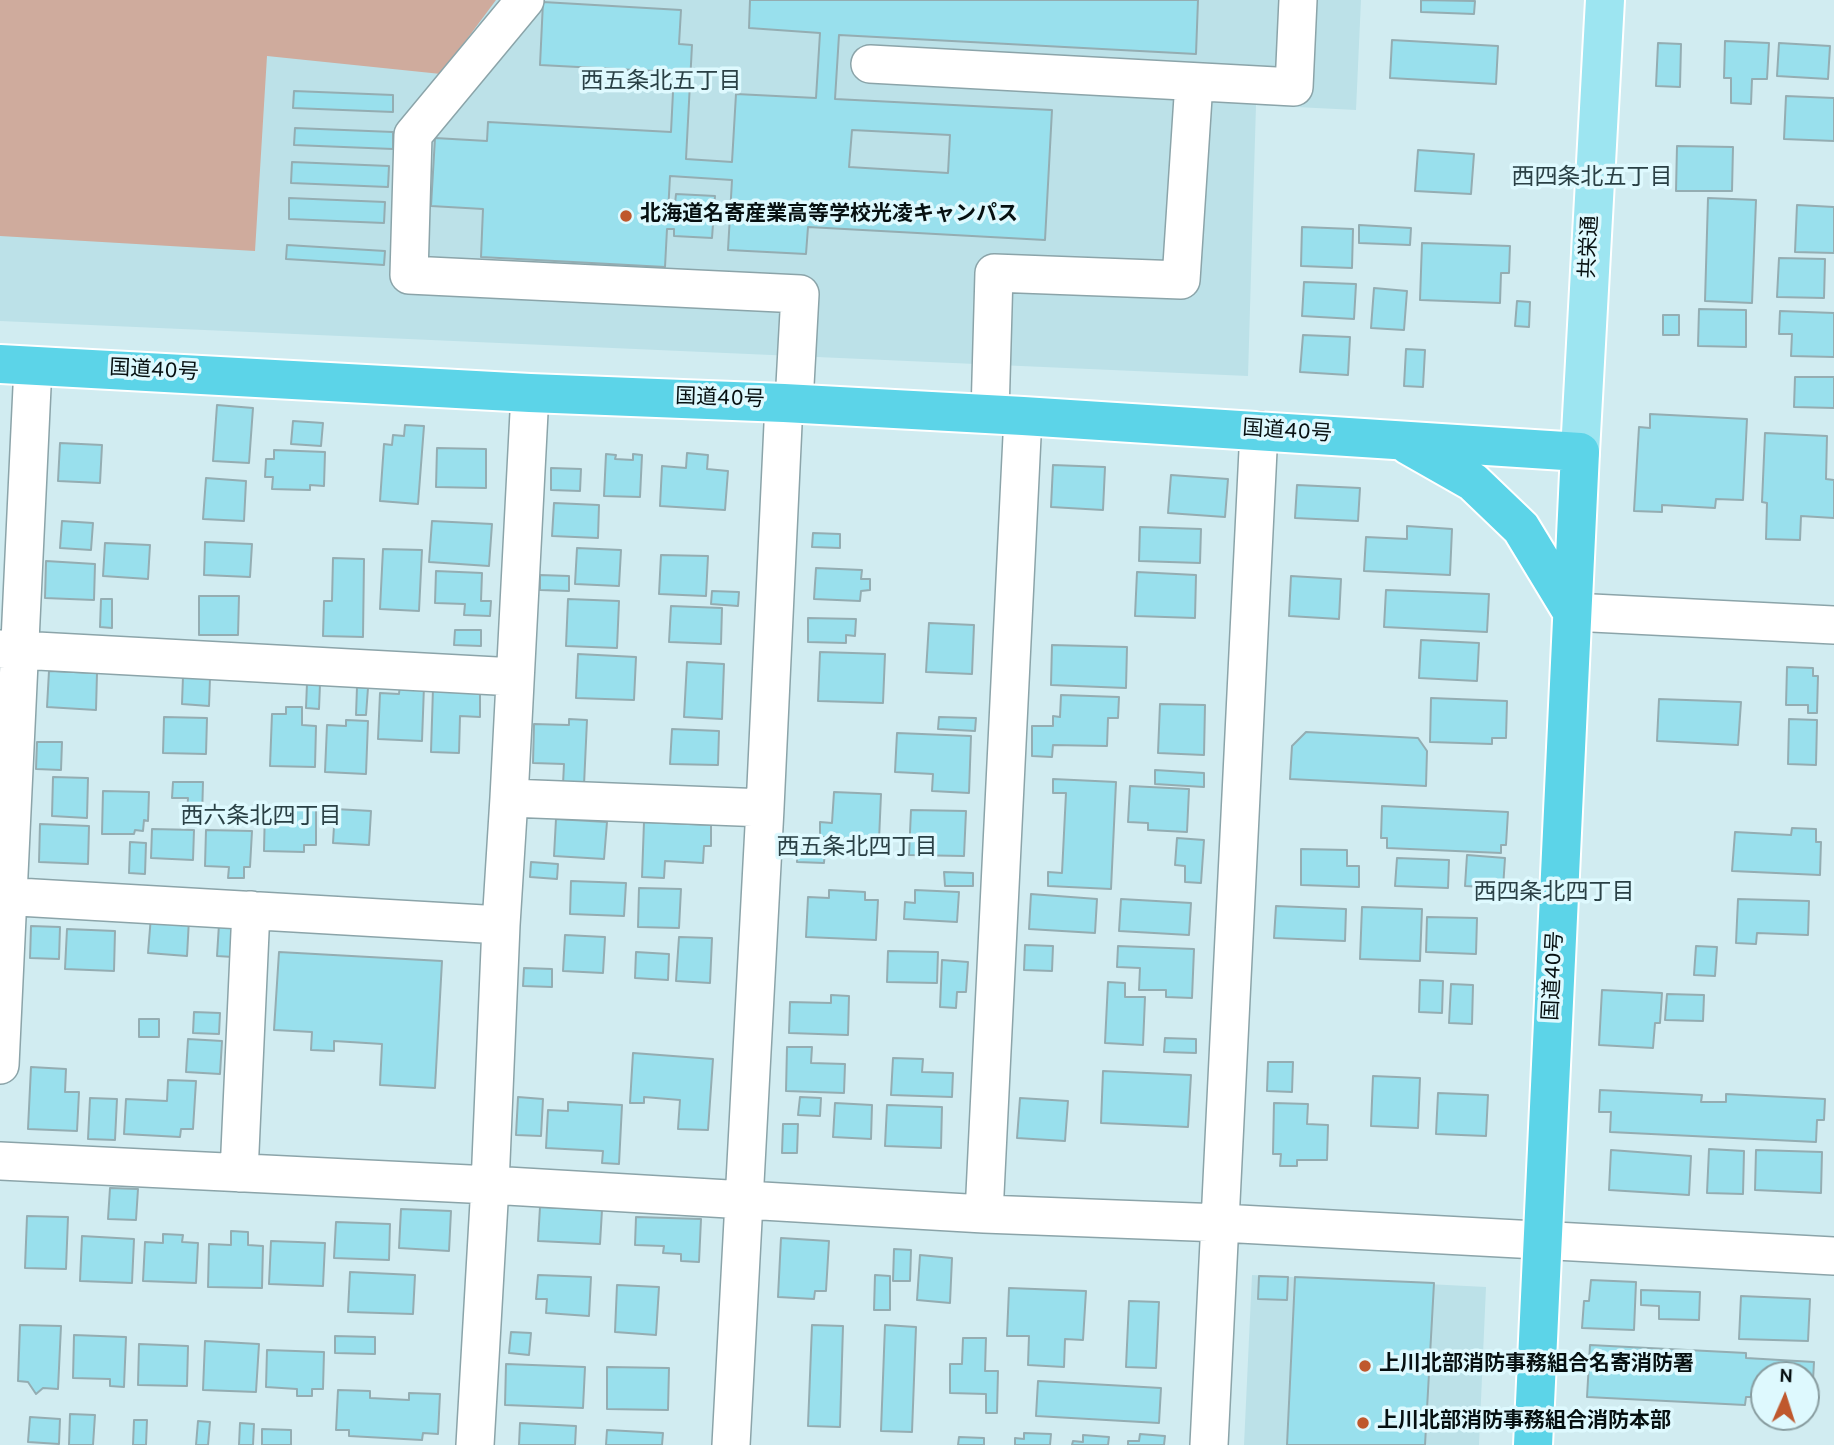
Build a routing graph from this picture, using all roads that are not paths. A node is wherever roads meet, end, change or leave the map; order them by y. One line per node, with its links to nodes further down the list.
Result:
1 (525, 0): 8 (street)
2 (1298, 0): 5 (street)
3 (1605, 0): 12 (main road, 共栄通)
4 (870, 64): 5 (street)
5 (1194, 82): 9 (street)
6 (17, 365): 7 (highway, 国道40号); 15 (street)
7 (530, 393): 8 (highway, 国道40号); 16 (street)
8 (789, 403): 9 (highway, 国道40号); 18 (street)
9 (1006, 415): 10 (highway, 国道40号); 27 (street)
10 (1259, 430): 11 (highway, 国道40号); 28 (street)
11 (1402, 441): 12 (highway, 国道40号); 13 (highway)
12 (1580, 452): 13 (highway, 国道40号)
13 (1572, 612): 14 (street); 29 (highway, 国道40号)
14 (1834, 625)
15 (10, 650): 16 (street); 19 (street)
16 (515, 677): 17 (street)
17 (509, 798): 18 (street); 21 (street)
18 (765, 808): 26 (street)
19 (4, 896): 20 (street); 22 (street)
20 (251, 910): 21 (street); 24 (street)
21 (501, 925): 25 (street)
22 (0, 1065)
23 (0, 1161): 24 (street)
24 (239, 1173): 25 (street)
25 (490, 1185): 26 (street); 31 (street)
26 (744, 1200): 27 (street); 32 (street)
27 (984, 1214): 28 (street)
28 (1221, 1223): 29 (street); 34 (street)
29 (1542, 1241): 30 (street); 35 (highway, 国道40号)
30 (1834, 1256)
31 (475, 1445)
32 (731, 1445): 33 (street)
33 (740, 1445)
34 (1209, 1445)
35 (1532, 1445)

